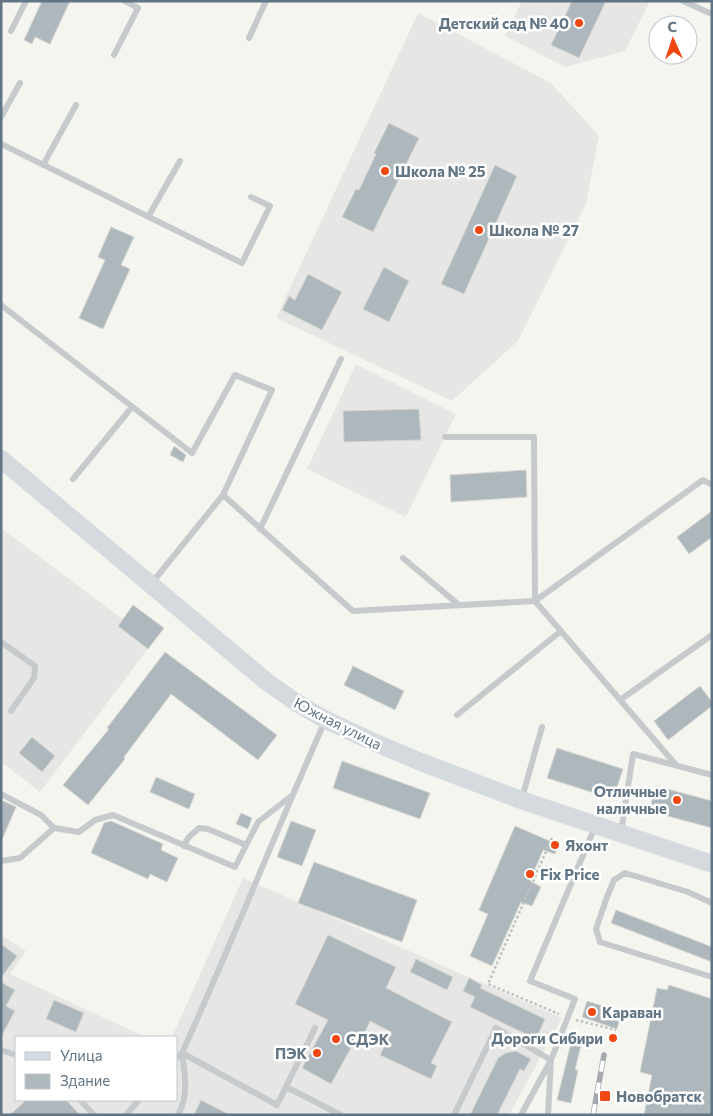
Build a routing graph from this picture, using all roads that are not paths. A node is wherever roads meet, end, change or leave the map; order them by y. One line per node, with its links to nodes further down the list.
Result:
1 (26, 1): 6 (lane)
2 (125, 1): 8 (lane)
3 (266, 1): 7 (lane)
4 (683, 1): 5 (lane)
5 (712, 14)
6 (11, 31)
7 (249, 38)
8 (114, 55)
9 (20, 83): 11 (lane)
10 (76, 105): 14 (lane)
11 (1, 117)
12 (1, 144): 14 (lane)
13 (180, 161): 16 (lane)
14 (43, 165): 16 (lane)
15 (251, 197): 16 (lane)
16 (148, 217)
17 (1, 305): 19 (lane)
18 (341, 359): 25 (lane)
19 (132, 407): 22 (lane); 24 (lane)
20 (445, 437): 28 (lane)
21 (1, 459): 27 (main road, Южная улица)
22 (73, 478)
23 (712, 485): 28 (lane)
24 (223, 495): 25 (lane); 27 (lane)
25 (260, 529): 29 (lane)
26 (403, 558): 29 (lane)
27 (150, 585): 36 (main road, Южная улица)
28 (535, 602): 29 (lane); 30 (lane)
29 (459, 605)
30 (561, 631): 33 (lane); 35 (lane)
31 (712, 635): 33 (lane)
32 (1, 642): 34 (lane)
33 (620, 700): 38 (lane)
34 (11, 711)
35 (457, 714)
36 (326, 720): 41 (lane); 42 (main road, Южная улица)
37 (542, 728): 42 (lane)
38 (676, 765): 39 (lane); 45 (lane)
39 (712, 775)
40 (1, 794): 44 (lane)
41 (291, 797): 46 (lane); 54 (lane)
42 (521, 800): 43 (main road, Южная улица)
43 (596, 826): 45 (main road, Южная улица); 57 (lane)
44 (54, 828): 47 (lane); 48 (lane)
45 (620, 834): 49 (main road, Южная улица)
46 (246, 845): 47 (lane); 47 (lane)
47 (184, 846)
48 (1, 861)
49 (712, 864)
50 (712, 903): 51 (lane)
51 (712, 977)
52 (314, 1028): 58 (lane)
53 (1, 1050): 55 (lane)
54 (182, 1053): 56 (lane); 58 (lane); 63 (lane)
55 (15, 1055)
56 (178, 1057)
57 (551, 1060): 65 (lane); 66 (lane); 67 (lane)
58 (286, 1088): 64 (lane)
59 (81, 1101): 61 (lane)
60 (138, 1101): 62 (lane)
61 (94, 1115)
62 (126, 1115)
63 (178, 1115)
64 (340, 1115)
65 (454, 1115)
66 (521, 1115)
67 (548, 1115)

